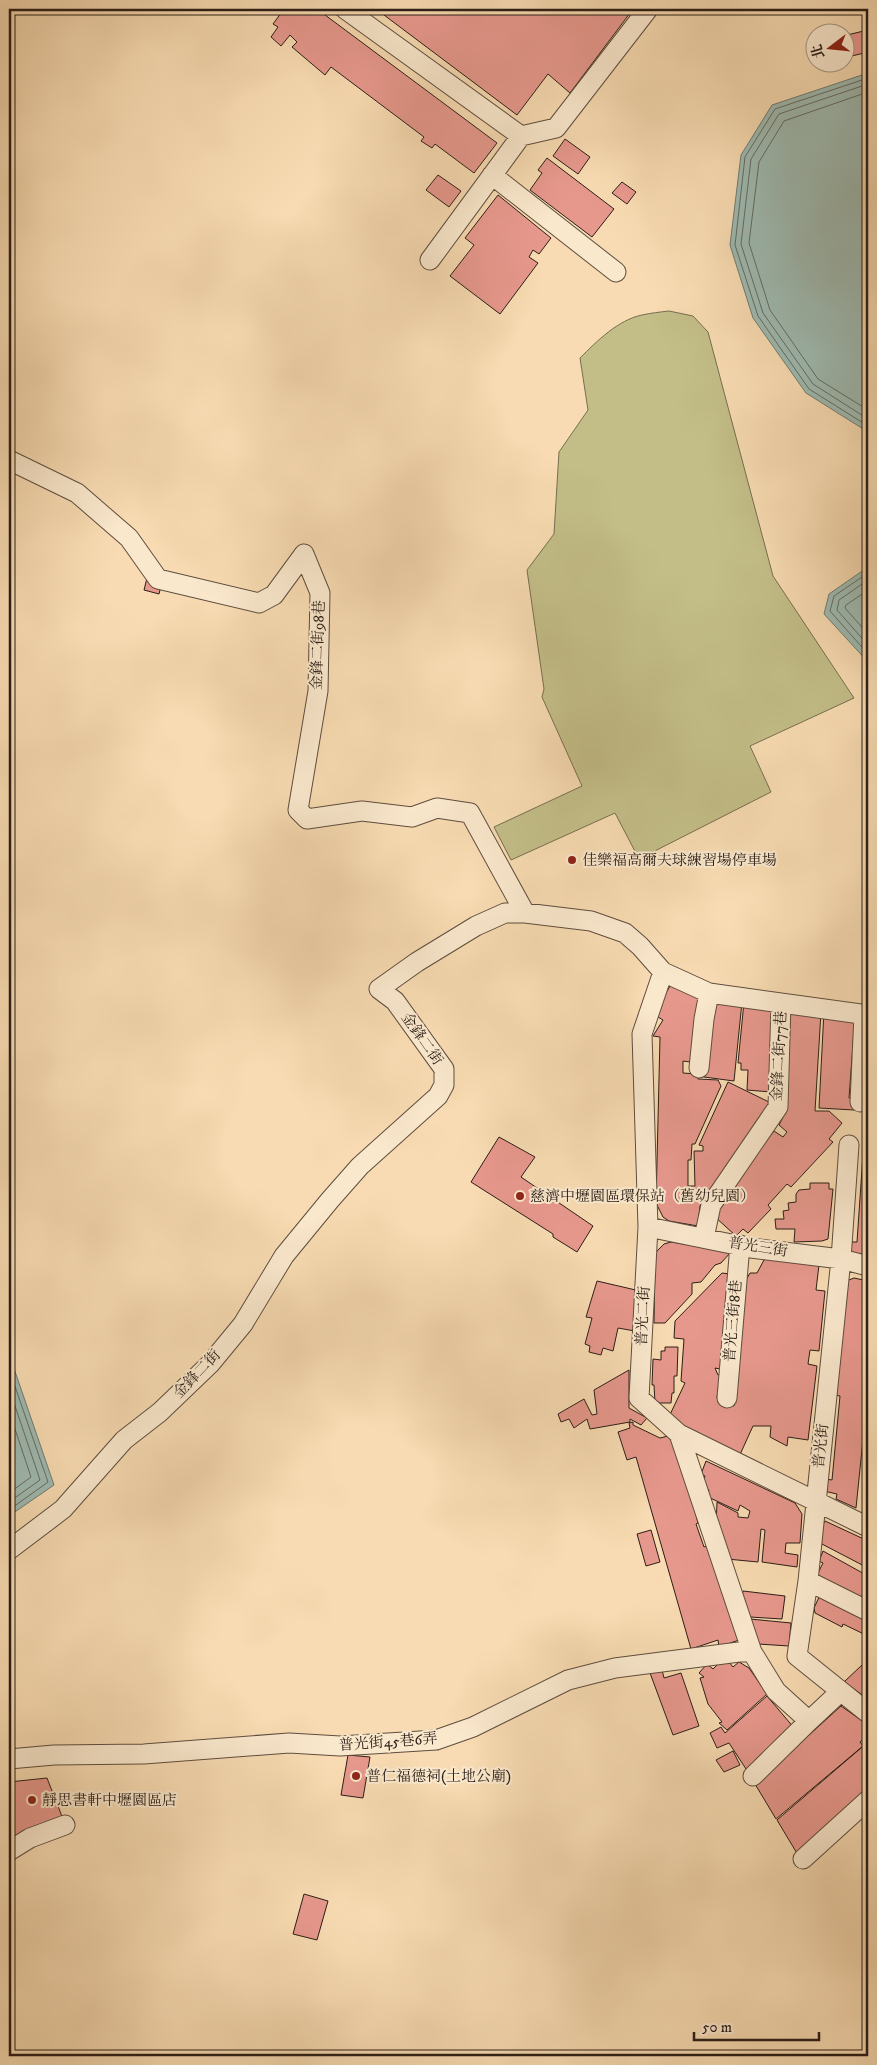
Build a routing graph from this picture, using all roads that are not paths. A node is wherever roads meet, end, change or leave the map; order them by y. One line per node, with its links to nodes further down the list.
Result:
1 (345, 9): 3 (lane)
2 (648, 9): 3 (lane)
3 (521, 136): 4 (lane)
4 (492, 175): 5 (lane); 6 (lane)
5 (430, 260)
6 (616, 272)
7 (9, 460): 8 (lane, 金鋒二街98巷)
8 (525, 913): 9 (lane, 金鋒二街); 25 (lane, 金鋒二街)
9 (662, 972): 10 (lane, 金鋒二街); 16 (lane, 普光二街)
10 (709, 993): 11 (lane, 金鋒二街); 13 (lane)
11 (781, 1003): 12 (lane, 金鋒二街); 17 (lane, 金鋒二街77巷)
12 (866, 1015): 14 (lane)
13 (698, 1068)
14 (860, 1102)
15 (849, 1145): 19 (lane, 普光街)
16 (648, 1227): 17 (lane, 普光三街); 22 (lane, 普光二街)
17 (704, 1238): 18 (lane, 普光三街)
18 (740, 1245): 19 (lane, 普光三街); 21 (lane, 普光三街8巷)
19 (841, 1259): 20 (lane, 普光三街); 23 (lane, 普光街)
20 (868, 1266)
21 (727, 1398)
22 (679, 1434): 23 (lane, 普光二街); 28 (lane)
23 (816, 1501): 24 (lane, 普光二街); 26 (lane, 普光街)
24 (868, 1527)
25 (9, 1550)
26 (808, 1581): 27 (lane); 29 (lane, 普光街)
27 (868, 1611)
28 (752, 1652): 31 (lane); 32 (lane, 普光街45巷6弄)
29 (840, 1692): 30 (lane, 普光街); 31 (lane)
30 (868, 1713)
31 (808, 1721): 33 (lane)
32 (9, 1759)
33 (753, 1776)
34 (868, 1800): 37 (lane)
35 (65, 1825): 36 (lane)
36 (9, 1851)
37 (803, 1859)

